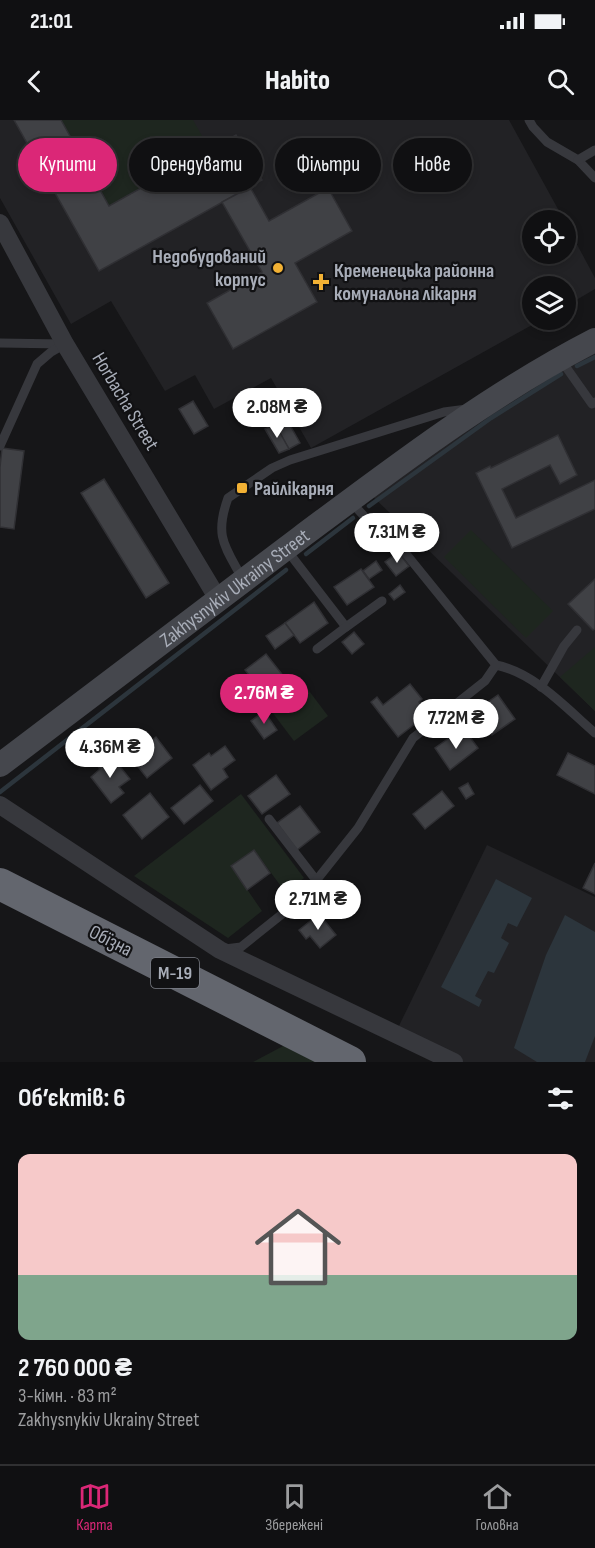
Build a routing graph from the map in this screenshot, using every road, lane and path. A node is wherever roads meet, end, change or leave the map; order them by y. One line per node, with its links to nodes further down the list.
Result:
1 (529, 120): 3 (lane)
2 (595, 150): 3 (lane)
3 (578, 160): 4 (lane)
4 (595, 178)
5 (0, 223): 8 (street, Horbacha Street)
6 (595, 340): 9 (street, Zakhysnykiv Ukrainy Street)
7 (0, 343): 8 (lane)
8 (65, 344): 12 (lane); 16 (street, Horbacha Street)
9 (560, 358): 10 (lane); 11 (street, Zakhysnykiv Ukrainy Street)
10 (595, 402)
11 (482, 407): 13 (street, Zakhysnykiv Ukrainy Street); 15 (lane)
12 (0, 446)
13 (350, 501): 14 (street, Zakhysnykiv Ukrainy Street); 21 (lane)
14 (286, 549): 15 (street, Zakhysnykiv Ukrainy Street); 18 (lane)
15 (244, 581): 16 (street, Zakhysnykiv Ukrainy Street)
16 (218, 599): 24 (street, Zakhysnykiv Ukrainy Street)
17 (382, 601): 18 (lane)
18 (346, 627): 20 (lane)
19 (577, 630): 22 (lane)
20 (317, 649)
21 (496, 665): 22 (lane); 27 (lane)
22 (542, 687): 23 (lane)
23 (595, 734)
24 (0, 765)
25 (0, 805): 29 (street)
26 (269, 819): 27 (lane)
27 (316, 880): 29 (lane)
28 (0, 884): 30 (highway, Обїзна / М-19)
29 (220, 950): 31 (street)
30 (350, 1062)
31 (454, 1062)

